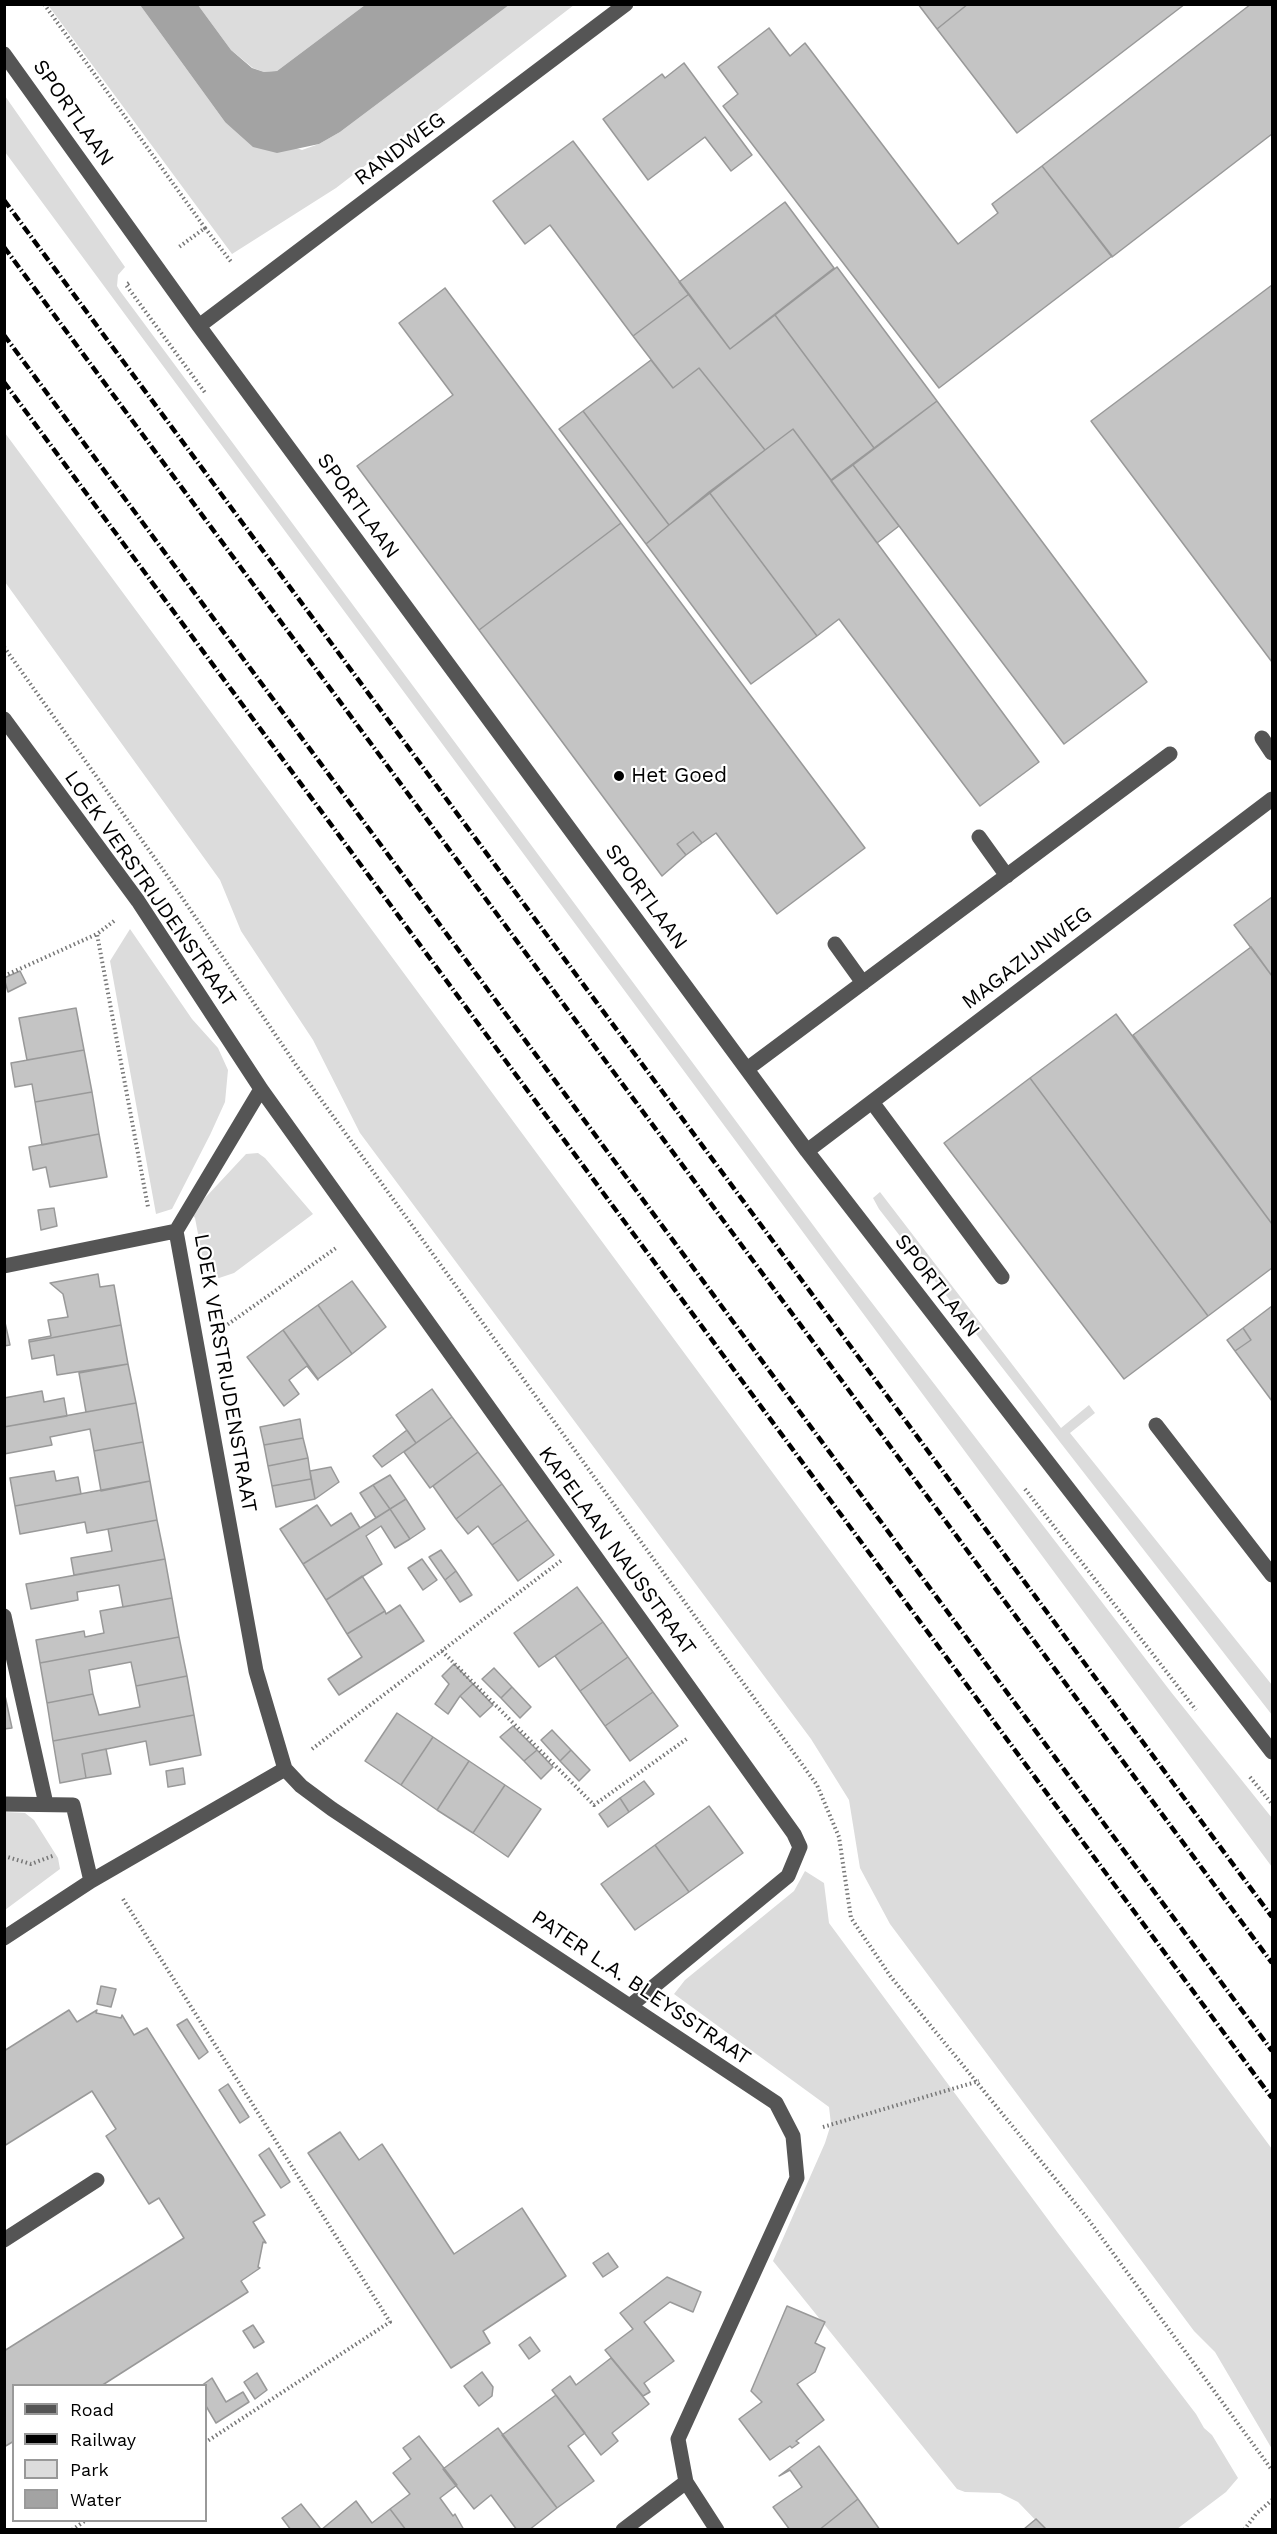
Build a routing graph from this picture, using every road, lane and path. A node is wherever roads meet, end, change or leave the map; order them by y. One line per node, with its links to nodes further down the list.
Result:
1 (626, 4): 4 (street, RANDWEG)
2 (4, 54): 5 (street, SPORTLAAN)
3 (205, 228): 4 (path)
4 (252, 288): 5 (street, RANDWEG)
5 (199, 326): 19 (street, SPORTLAAN)
6 (4, 719): 14 (street, LOEK VERSTRIJDENSTRAAT)
7 (1262, 738): 9 (street)
8 (1170, 753): 13 (street)
9 (1272, 753)
10 (1272, 799): 21 (street, MAGAZIJNWEG)
11 (978, 837): 13 (street)
12 (166, 874): 14 (path)
13 (1007, 876): 18 (street)
14 (138, 901): 15 (path); 20 (street, LOEK VERSTRIJDENSTRAAT)
15 (97, 934): 17 (path); 25 (path)
16 (835, 944): 18 (street)
17 (4, 976)
18 (862, 983): 19 (street)
19 (747, 1069): 22 (street, SPORTLAAN)
20 (261, 1089): 23 (street, KAPELAAN NAUSSTRAAT); 24 (street, LOEK VERSTRIJDENSTRAAT)
21 (872, 1102): 22 (street, MAGAZIJNWEG); 27 (street)
22 (807, 1151): 35 (street, SPORTLAAN)
23 (362, 1230): 28 (path); 30 (street, KAPELAAN NAUSSTRAAT)
24 (176, 1231): 25 (street); 28 (street, LOEK VERSTRIJDENSTRAAT)
25 (153, 1237): 26 (street)
26 (4, 1266)
27 (1002, 1277)
28 (197, 1346): 36 (street, LOEK VERSTRIJDENSTRAAT)
29 (1156, 1425): 31 (street)
30 (585, 1543): 33 (path); 34 (street, KAPELAAN NAUSSTRAAT)
31 (1272, 1575)
32 (4, 1616): 38 (street)
33 (442, 1651): 34 (path); 36 (path)
34 (713, 1720): 44 (street, KAPELAAN NAUSSTRAAT)
35 (1272, 1752)
36 (285, 1769): 41 (street); 44 (street, PATER L.A. BLEYSSTRAAT)
37 (4, 1804): 38 (street)
38 (46, 1804): 39 (street)
39 (82, 1844): 40 (path); 42 (street)
40 (4, 1856)
41 (106, 1872): 42 (street); 49 (path)
42 (91, 1881): 43 (street)
43 (4, 1938)
44 (630, 2006): 46 (street, PATER L.A. BLEYSSTRAAT)
45 (978, 2081): 46 (path)
46 (793, 2136): 50 (street, PATER L.A. BLEYSSTRAAT)
47 (97, 2180): 48 (street)
48 (4, 2240)
49 (207, 2441)
50 (686, 2482): 52 (street); 53 (street, PATER L.A. BLEYSSTRAAT)
51 (1272, 2500): 54 (path)
52 (623, 2529)
53 (717, 2529)
54 (1244, 2529)

